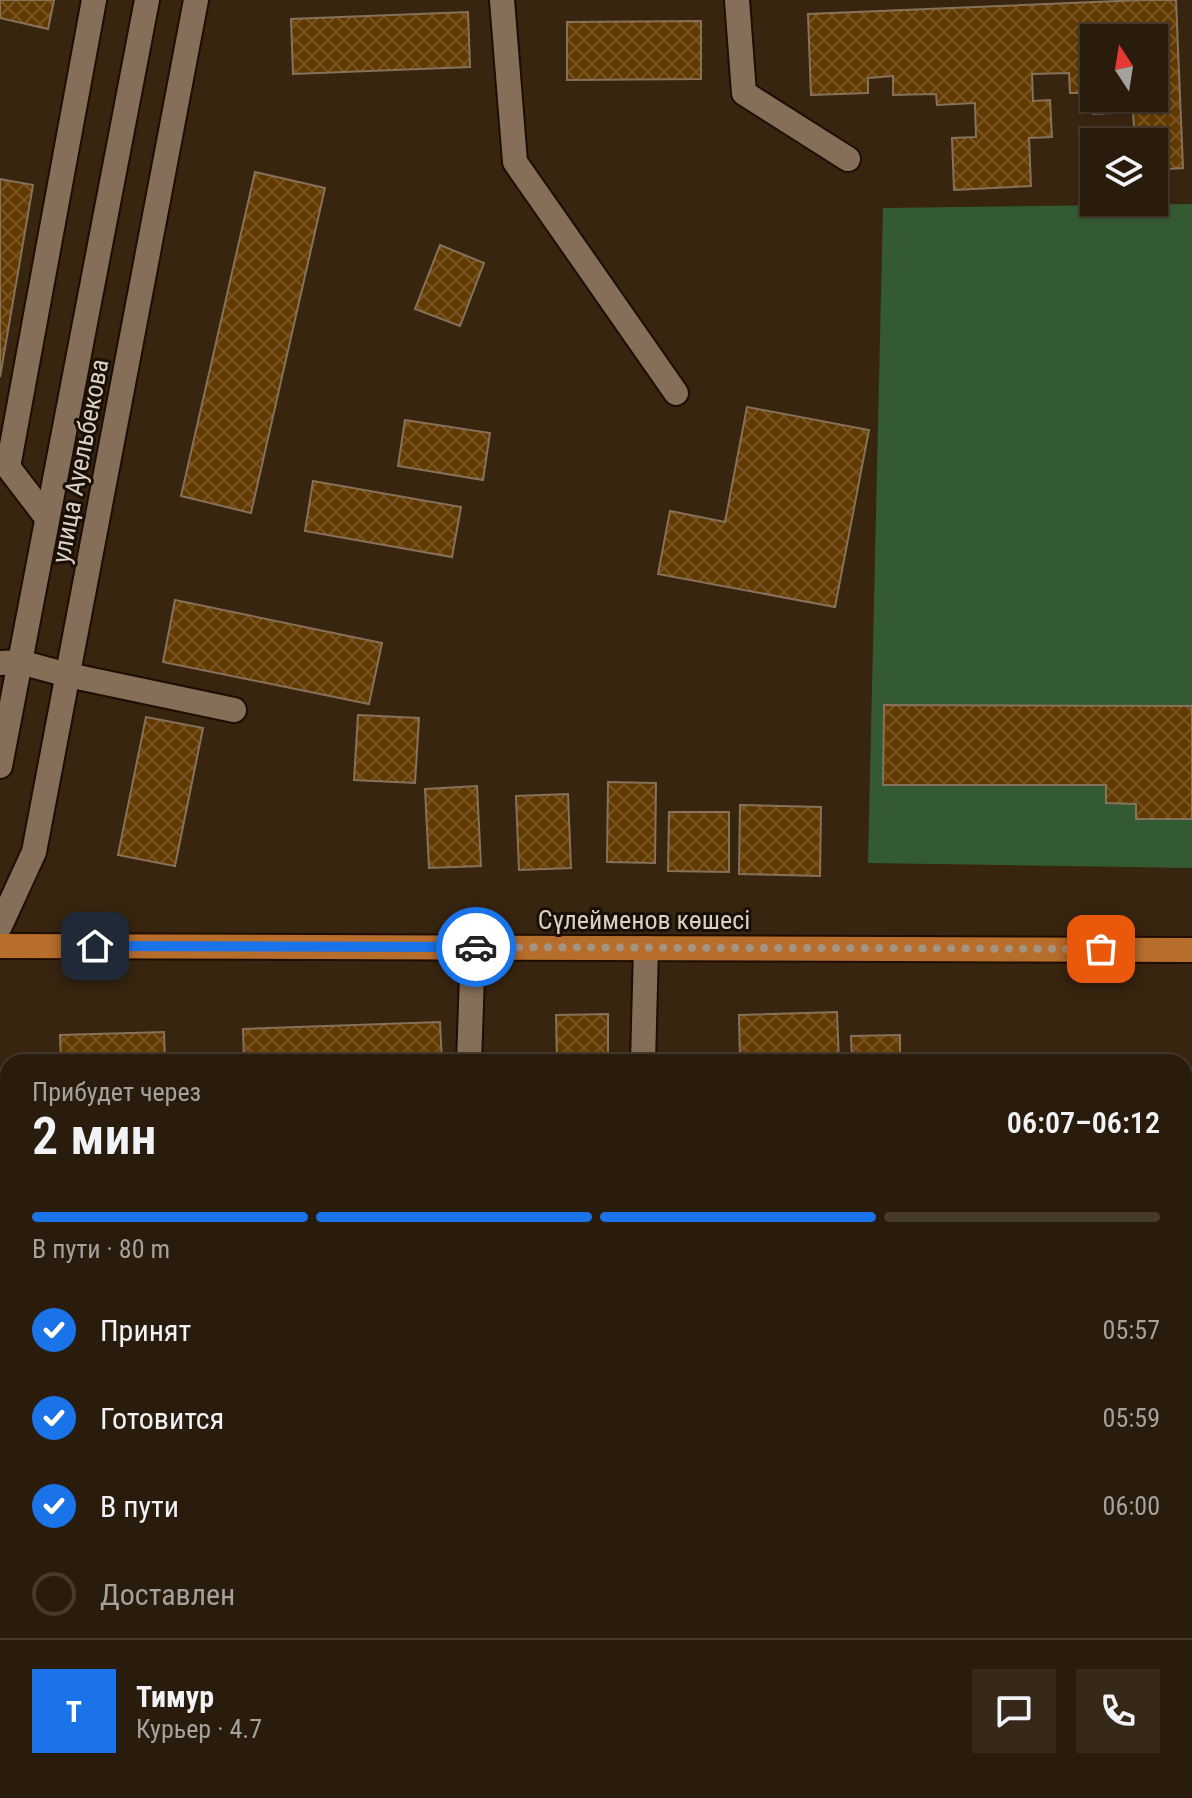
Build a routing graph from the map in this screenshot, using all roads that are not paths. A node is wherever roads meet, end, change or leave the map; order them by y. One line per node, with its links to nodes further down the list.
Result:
1 (94, 0): 8 (street)
2 (147, 0): 8 (street, улица Ауельбекова)
3 (196, 0): 10 (street, улица Ауельбекова)
4 (502, 0): 7 (street)
5 (737, 0): 6 (street)
6 (848, 159)
7 (676, 393)
8 (47, 518): 9 (street, улица Ауельбекова)
9 (10, 662): 10 (street); 12 (street, улица Ауельбекова)
10 (68, 675): 11 (street); 13 (street, улица Ауельбекова)
11 (234, 710)
12 (0, 766)
13 (0, 926)
14 (0, 946): 15 (main road, Сүлейменов көшесі)
15 (473, 947): 16 (main road, Сүлейменов көшесі); 18 (street)
16 (646, 948): 17 (main road, Сүлейменов көшесі); 19 (street)
17 (1192, 950)
18 (469, 1054)
19 (643, 1054)

